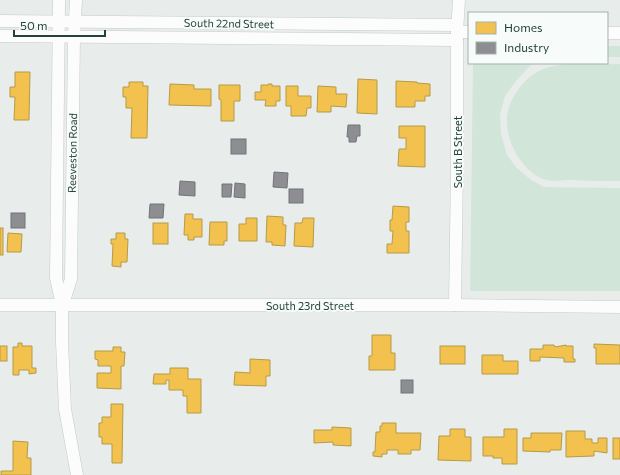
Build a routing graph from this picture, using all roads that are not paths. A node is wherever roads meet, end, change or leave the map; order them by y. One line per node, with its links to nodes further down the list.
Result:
1 (59, 0): 5 (street, Reeveston Road)
2 (76, 0): 6 (street, Reeveston Road)
3 (459, 0): 7 (street, South B Street)
4 (0, 21): 5 (street, South 22nd Street)
5 (58, 21): 6 (street, South 22nd Street); 11 (street, Reeveston Road)
6 (76, 22): 7 (street, South 22nd Street); 12 (street, Reeveston Road)
7 (460, 32): 12 (street, South 22nd Street); 15 (street, South B Street)
8 (608, 33): 9 (street)
9 (620, 33)
10 (0, 36): 11 (street, South 22nd Street)
11 (58, 36): 12 (street, South 22nd Street); 14 (street, Reeveston Road)
12 (74, 36): 14 (street, Reeveston Road)
13 (0, 305): 14 (street, South 23rd Street)
14 (62, 305): 15 (street, South 23rd Street); 17 (street, Reeveston Road)
15 (455, 305): 16 (street, South 23rd Street)
16 (620, 307)
17 (77, 475)

